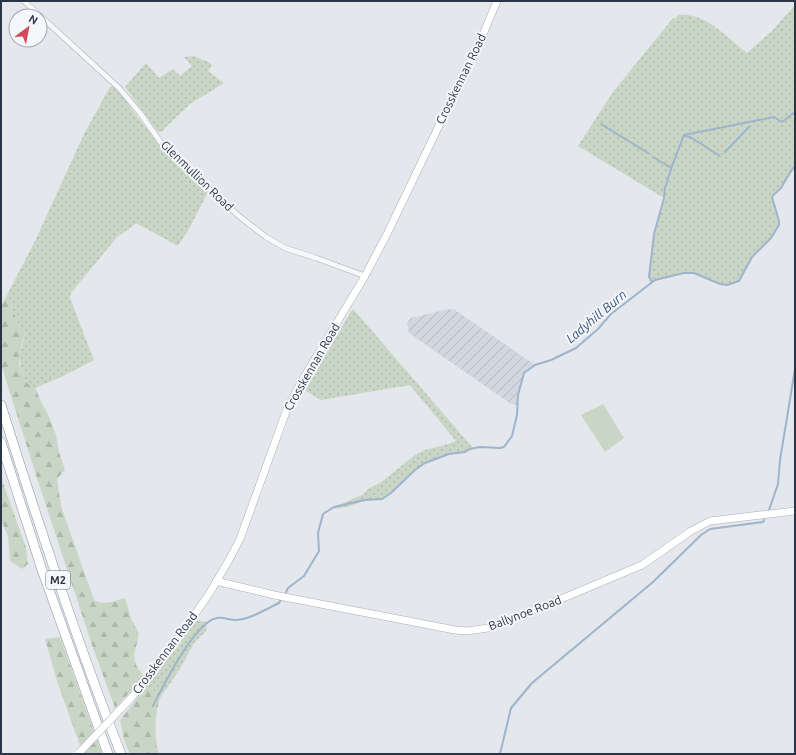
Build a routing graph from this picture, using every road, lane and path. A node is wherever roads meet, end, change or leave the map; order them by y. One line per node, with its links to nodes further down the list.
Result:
1 (24, 1): 3 (street, Glenmullion Road)
2 (497, 1): 3 (street, Crosskennan Road)
3 (365, 276): 7 (street, Crosskennan Road)
4 (1, 405): 10 (highway, M2)
5 (1, 442): 9 (highway, M2)
6 (795, 511): 7 (street, Ballynoe Road)
7 (216, 581): 8 (street, Crosskennan Road, bridge)
8 (78, 754)
9 (108, 754)
10 (121, 754)

